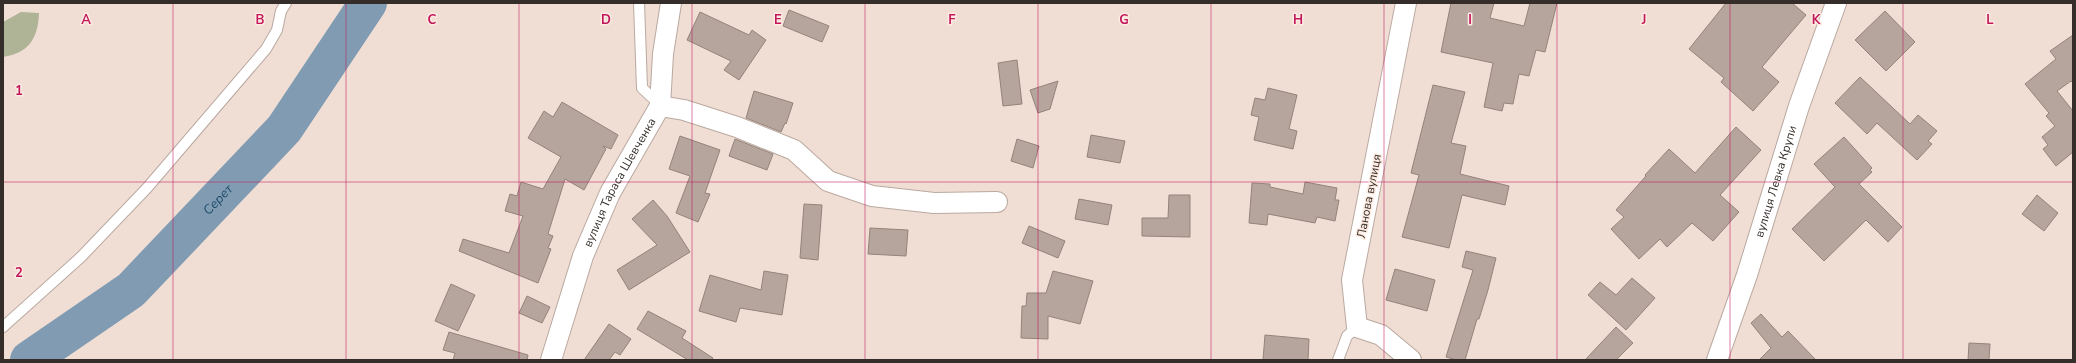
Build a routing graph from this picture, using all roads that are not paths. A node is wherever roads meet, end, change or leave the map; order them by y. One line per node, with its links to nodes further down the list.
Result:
1 (286, 3): 8 (lane)
2 (639, 3): 6 (lane)
3 (671, 3): 6 (street, вулиця Тараса Шевченка)
4 (1406, 3): 9 (street, Ланова вулиця)
5 (1836, 3): 13 (street, вулиця Левка Крупи)
6 (660, 106): 7 (street); 10 (street, вулиця Тараса Шевченка)
7 (997, 202)
8 (3, 327)
9 (1357, 327): 11 (lane); 12 (street)
10 (551, 360)
11 (1338, 360)
12 (1411, 360)
13 (1717, 360)

